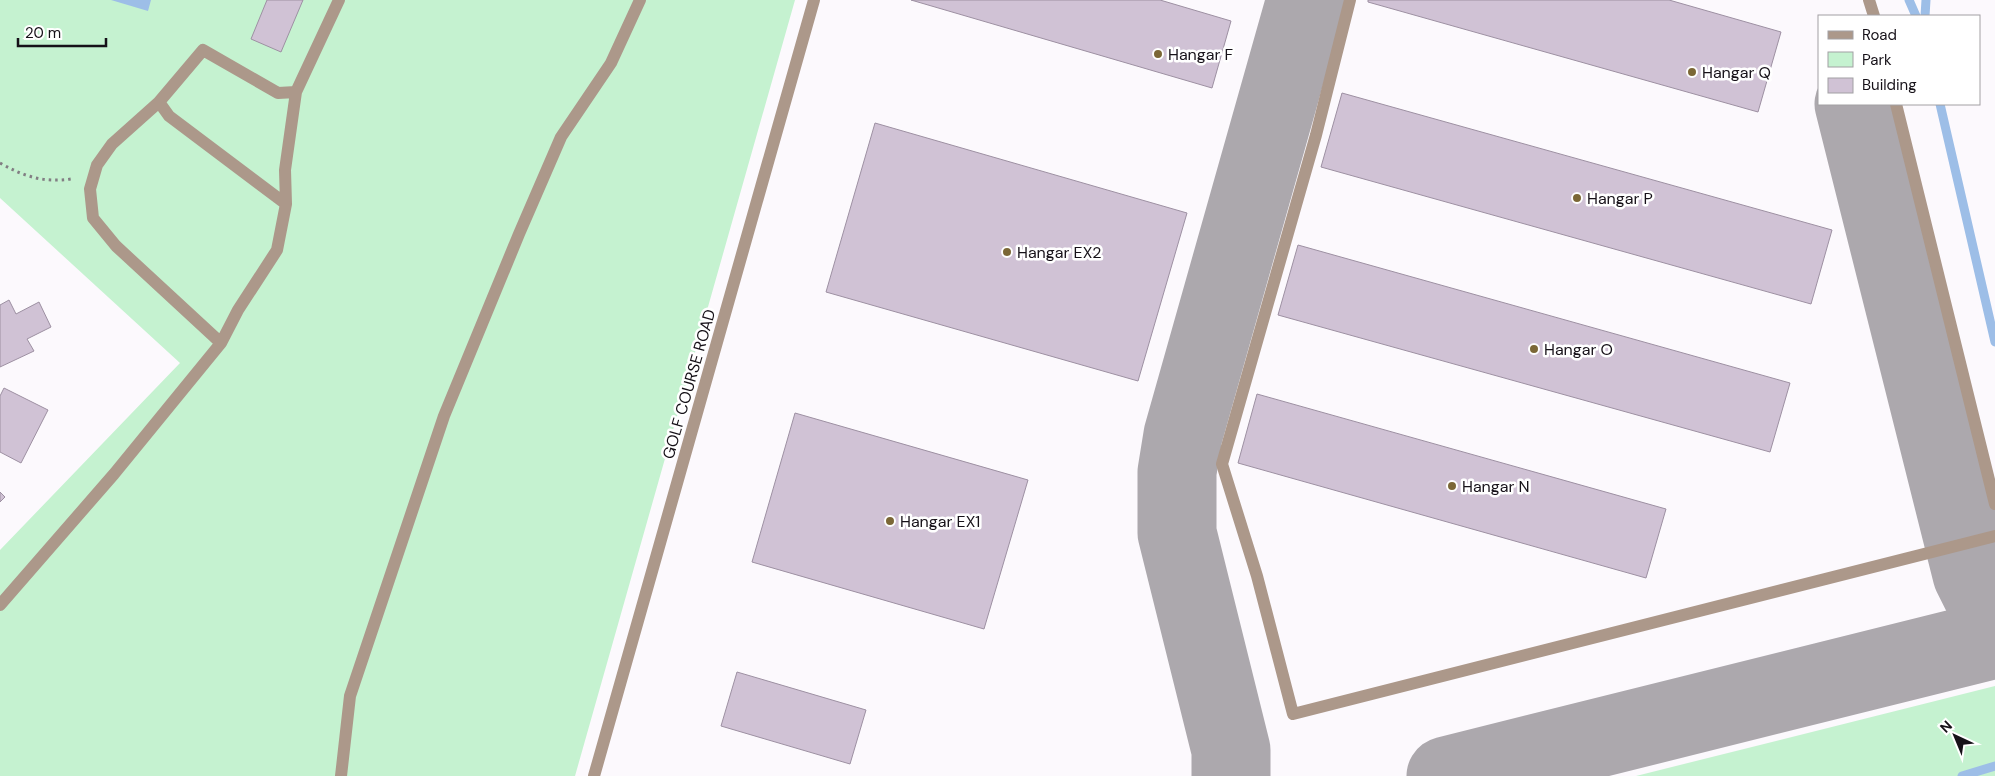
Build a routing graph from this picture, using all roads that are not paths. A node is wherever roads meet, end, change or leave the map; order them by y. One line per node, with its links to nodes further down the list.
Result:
1 (339, 0): 7 (street)
2 (640, 0): 15 (street)
3 (814, 0): 16 (street, GOLF COURSE ROAD)
4 (1350, 0): 13 (street)
5 (1869, 0): 6 (street)
6 (1874, 15)
7 (296, 92): 8 (street); 10 (street)
8 (159, 102): 10 (street); 11 (street)
9 (1896, 105): 12 (street)
10 (286, 204): 11 (street)
11 (220, 344): 14 (street)
12 (1995, 504)
13 (1995, 536)
14 (0, 605)
15 (341, 776)
16 (594, 776)

